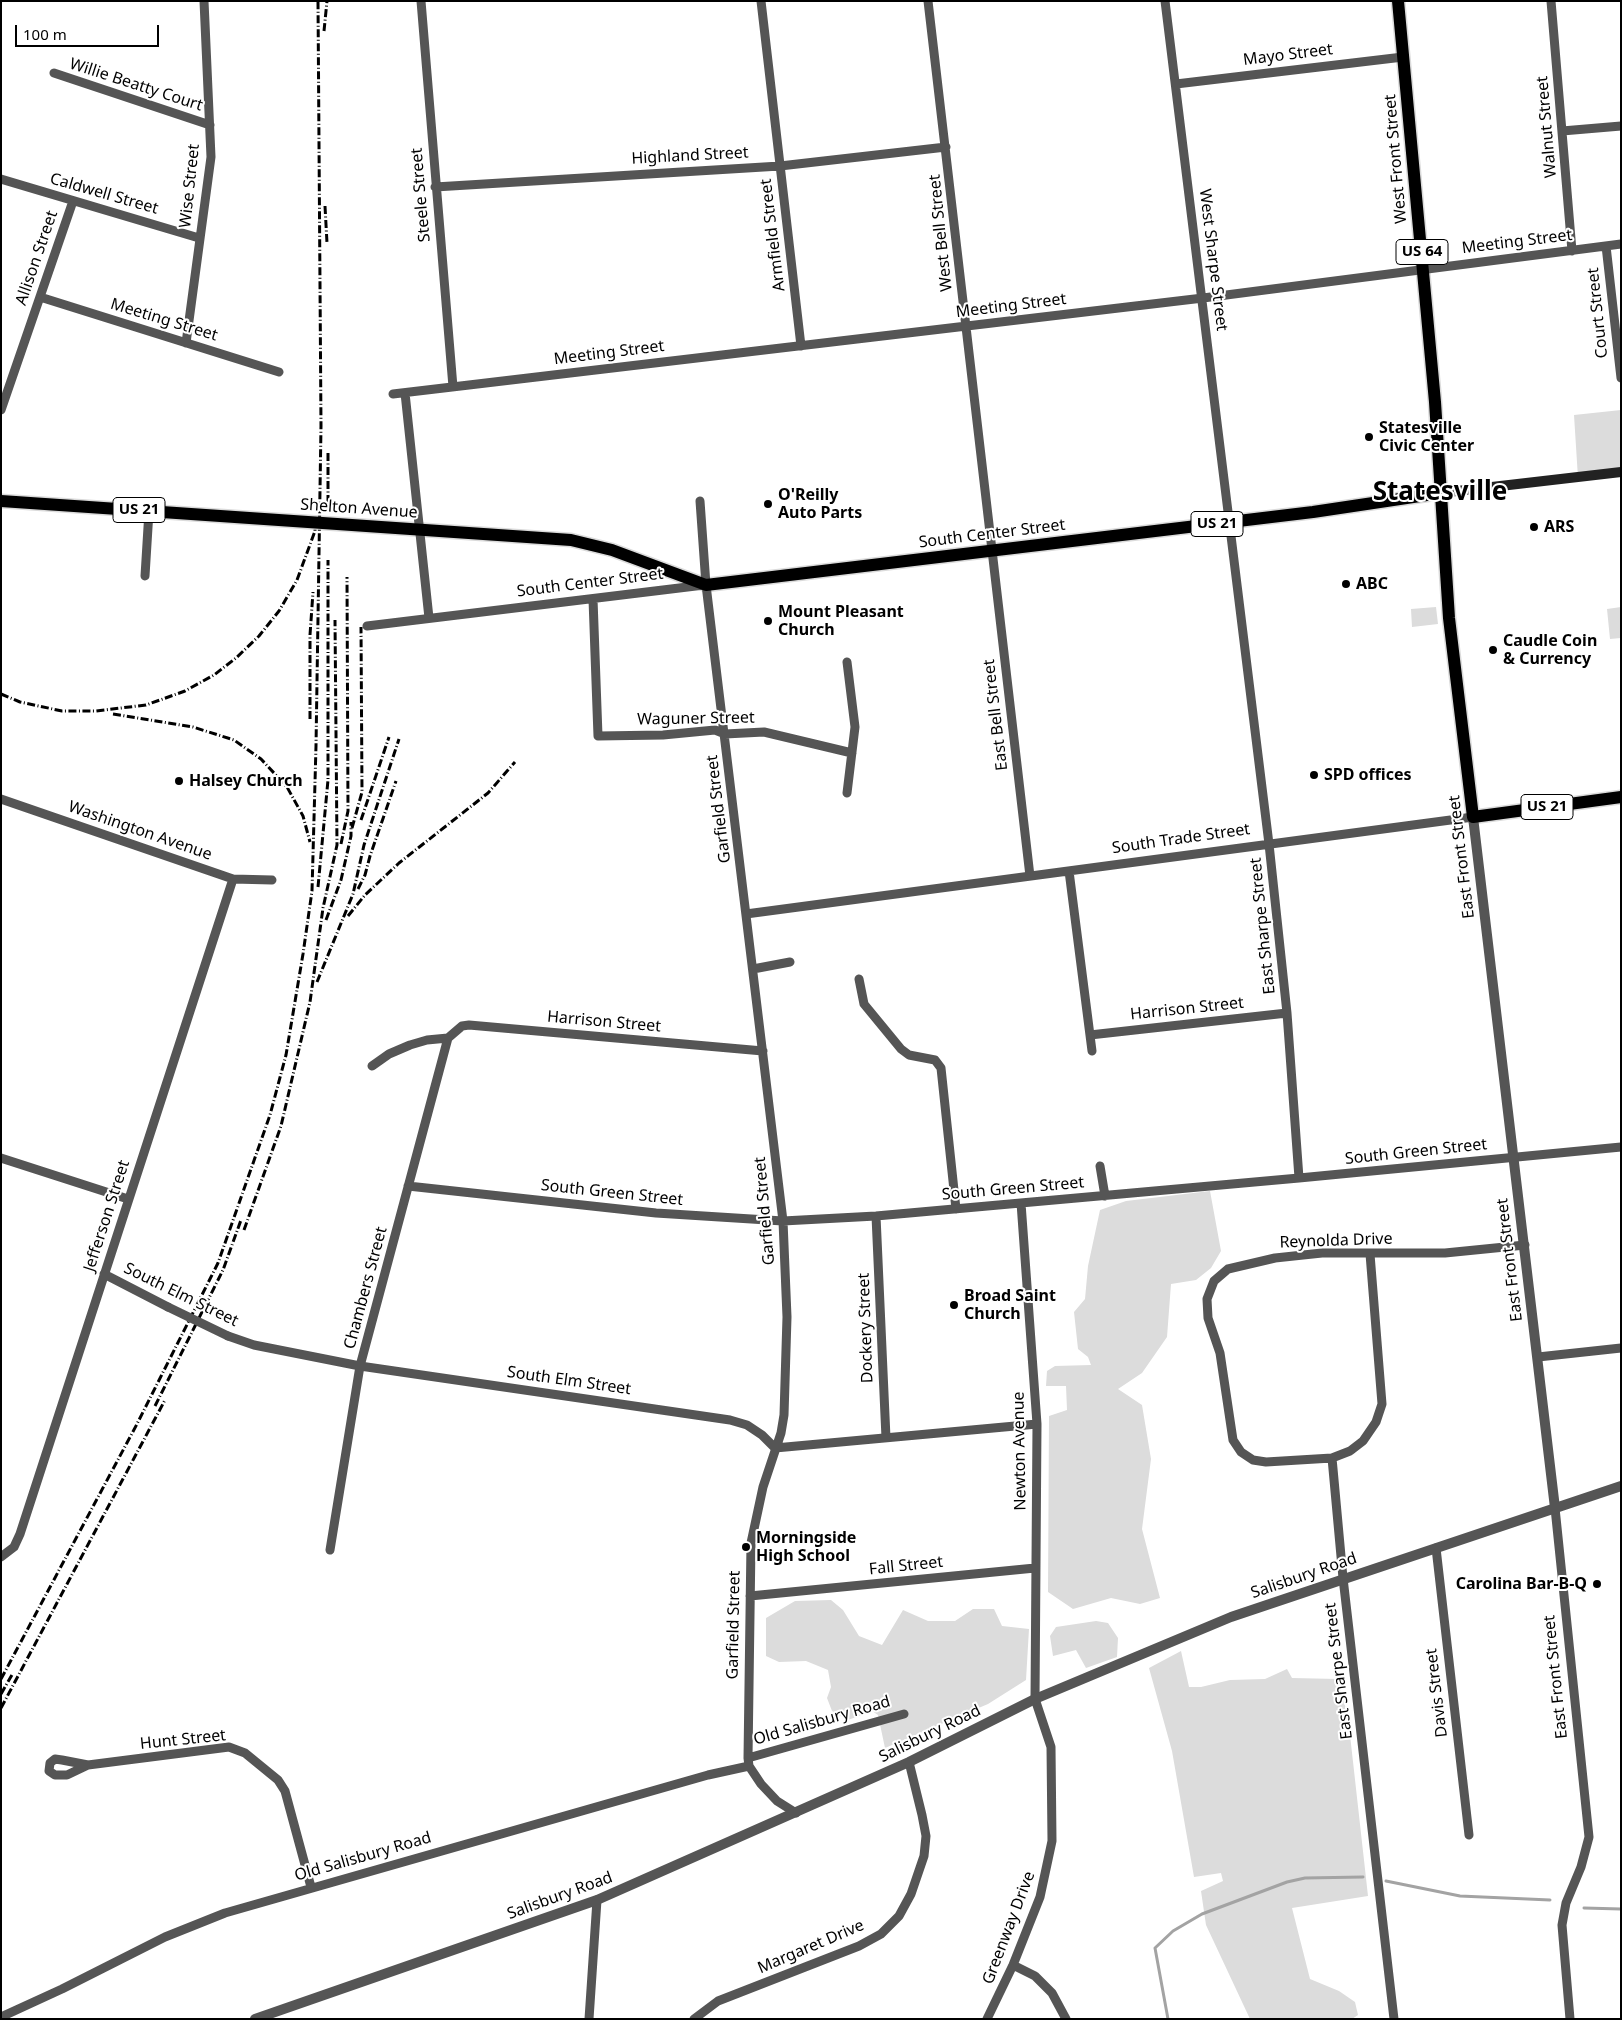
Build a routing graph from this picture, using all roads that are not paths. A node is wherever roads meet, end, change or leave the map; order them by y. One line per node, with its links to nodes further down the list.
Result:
1 (204, 1): 11 (street, Wise Street)
2 (421, 1): 17 (street, Steele Street)
3 (761, 1): 15 (street, Armfield Street)
4 (928, 1): 14 (street, West Bell Street)
5 (1165, 1): 10 (street, West Sharpe Street)
6 (1398, 1): 8 (main road, West Front Street / US 64)
7 (1551, 1): 13 (street, Walnut Street)
8 (1403, 57): 10 (street, Mayo Street); 23 (main road, West Front Street / US 64)
9 (54, 73): 11 (street, Willie Beatty Court)
10 (1176, 84): 25 (street, West Sharpe Street)
11 (210, 125): 19 (street, Wise Street)
12 (1621, 126): 13 (street)
13 (1562, 132): 22 (street, Walnut Street)
14 (946, 147): 15 (street, Highland Street); 26 (street, West Bell Street)
15 (780, 166): 17 (street, Highland Street); 28 (street, Armfield Street)
16 (1, 179): 18 (street, Caldwell Street)
17 (435, 187): 31 (street, Steele Street)
18 (72, 201): 19 (street, Caldwell Street); 24 (street, Allison Street)
19 (199, 238): 27 (street, Wise Street)
20 (1621, 244): 21 (street, Meeting Street)
21 (1606, 246): 22 (street, Meeting Street); 30 (street, Court Street)
22 (1572, 251): 23 (street, Meeting Street)
23 (1423, 271): 25 (street, Meeting Street); 36 (main road, West Front Street / US 64)
24 (40, 297): 27 (street, Meeting Street); 34 (street, Allison Street)
25 (1203, 298): 26 (street, Meeting Street); 40 (street, West Sharpe Street)
26 (966, 326): 28 (street, Meeting Street); 42 (street, West Bell Street)
27 (186, 343): 29 (street, Meeting Street)
28 (801, 346): 31 (street, Meeting Street)
29 (279, 372)
30 (1621, 378)
31 (453, 387): 32 (street, Meeting Street)
32 (405, 393): 33 (street, Meeting Street); 41 (street)
33 (392, 394)
34 (1, 410)
35 (1621, 472): 36 (main road, South Center Street)
36 (1440, 493): 40 (main road, South Center Street / US 21); 54 (main road, East Front Street)
37 (1, 501): 39 (main road, Shelton Avenue / US 21)
38 (700, 501): 44 (street, Garfield Street)
39 (149, 511): 41 (main road, Shelton Avenue / US 21); 43 (street)
40 (1230, 522): 42 (main road, South Center Street / US 21); 55 (street, East Sharpe Street)
41 (419, 529): 44 (main road, Shelton Avenue / US 21); 46 (street)
42 (992, 551): 44 (main road, South Center Street / US 21); 57 (street, East Bell Street)
43 (145, 576)
44 (706, 585): 45 (street, South Center Street); 49 (street, Garfield Street)
45 (593, 599): 46 (street, South Center Street); 49 (street, Waguner Street)
46 (429, 618): 47 (street, South Center Street)
47 (366, 626)
48 (847, 662): 50 (street)
49 (725, 734): 50 (street, Waguner Street); 60 (street, Garfield Street)
50 (852, 753): 51 (street)
51 (847, 793)
52 (1621, 797): 54 (main road, South Trade Street / US 21)
53 (1, 799): 58 (street, Washington Avenue)
54 (1473, 817): 55 (street, South Trade Street); 72 (street, East Front Street)
55 (1269, 844): 56 (street, South Trade Street); 64 (street, East Sharpe Street)
56 (1069, 871): 57 (street, South Trade Street); 65 (street)
57 (1030, 876): 60 (street, South Trade Street)
58 (233, 879): 59 (street, Washington Avenue); 77 (street, Jefferson Street)
59 (272, 880)
60 (746, 914): 62 (street, Garfield Street)
61 (790, 962): 62 (street)
62 (752, 968): 67 (street, Garfield Street)
63 (859, 979): 79 (street)
64 (1287, 1013): 65 (street, Harrison Street); 74 (street, East Sharpe Street)
65 (1090, 1035): 68 (street)
66 (448, 1038): 67 (street, Harrison Street); 69 (street); 75 (street, Chambers Street)
67 (763, 1051): 81 (street, Garfield Street)
68 (1092, 1051)
69 (372, 1066)
70 (1621, 1147): 72 (street, South Green Street)
71 (1, 1158): 77 (street)
72 (1514, 1158): 74 (street, South Green Street); 82 (street, East Front Street)
73 (1100, 1166): 76 (street)
74 (1299, 1178): 76 (street, South Green Street)
75 (408, 1186): 81 (street, South Green Street); 87 (street, Chambers Street)
76 (1105, 1196): 78 (street, South Green Street)
77 (128, 1199): 84 (street, Jefferson Street)
78 (1021, 1203): 79 (street, South Green Street); 88 (street, Newton Avenue)
79 (956, 1209): 80 (street, South Green Street)
80 (876, 1216): 81 (street, South Green Street); 89 (street, Dockery Street)
81 (783, 1221): 90 (street, Garfield Street)
82 (1525, 1245): 83 (street, Reynolda Drive); 86 (street, East Front Street)
83 (1370, 1254): 91 (street); 91 (street, Reynolda Drive)
84 (104, 1274): 87 (street, South Elm Street, bridge); 96 (street, Jefferson Street)
85 (1621, 1348): 86 (street)
86 (1538, 1358): 93 (street, East Front Street)
87 (360, 1366): 90 (street, South Elm Street); 95 (street, Chambers Street)
88 (1038, 1424): 89 (street); 97 (street, Newton Avenue)
89 (886, 1438): 90 (street)
90 (774, 1448): 99 (street, Garfield Street)
91 (1332, 1458): 98 (street, East Sharpe Street)
92 (1621, 1486): 93 (street, Salisbury Road)
93 (1555, 1508): 94 (street, Salisbury Road); 117 (street, East Front Street)
94 (1436, 1548): 98 (street, Salisbury Road); 106 (street, Davis Street)
95 (330, 1550)
96 (2, 1557)
97 (1035, 1568): 99 (street, Fall Street); 100 (street, Newton Avenue)
98 (1343, 1578): 100 (street, Salisbury Road); 116 (street, East Sharpe Street)
99 (750, 1596): 102 (street, Garfield Street)
100 (1035, 1699): 103 (street, Salisbury Road); 109 (street, Greenway Drive)
101 (904, 1714): 102 (street, Old Salisbury Road)
102 (748, 1762): 105 (street); 107 (street, Old Salisbury Road)
103 (909, 1762): 105 (street, Salisbury Road); 113 (street, Margaret Drive)
104 (88, 1765): 107 (street, Hunt Street)
105 (796, 1814): 108 (street, Salisbury Road)
106 (1469, 1835)
107 (311, 1887): 110 (street, Old Salisbury Road)
108 (598, 1900): 111 (street, Salisbury Road); 112 (street)
109 (1013, 1965): 114 (street, Greenway Drive); 115 (street)
110 (1, 2017)
111 (256, 2019)
112 (589, 2019)
113 (694, 2019)
114 (988, 2019)
115 (1066, 2019)
116 (1394, 2019)
117 (1570, 2019)

